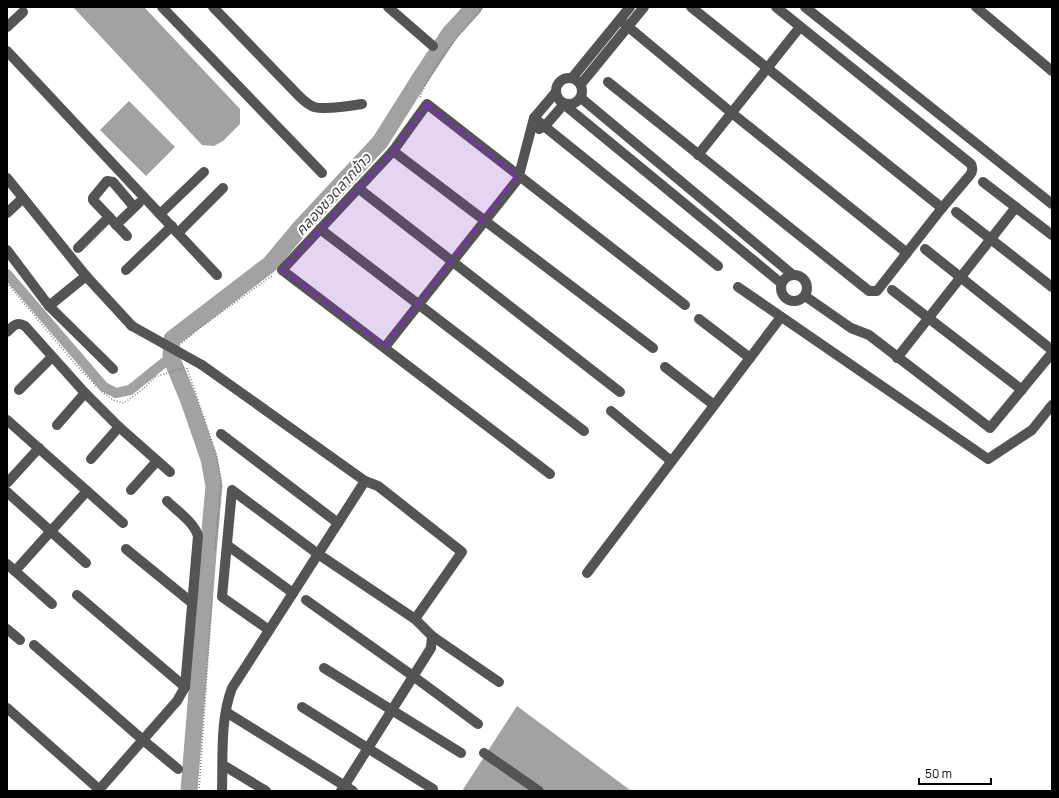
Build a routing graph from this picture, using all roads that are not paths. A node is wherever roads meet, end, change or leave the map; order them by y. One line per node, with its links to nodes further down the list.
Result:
1 (162, 7): 32 (street)
2 (214, 7): 24 (street)
3 (388, 7): 14 (street)
4 (630, 7): 11 (street)
5 (644, 7): 11 (street)
6 (691, 7): 16 (street)
7 (776, 7): 13 (street)
8 (805, 7): 42 (street)
9 (976, 7): 17 (street)
10 (23, 12): 12 (street)
11 (624, 24): 18 (street); 20 (street); 25 (street)
12 (7, 27)
13 (800, 27): 16 (street); 45 (street)
14 (434, 46)
15 (7, 51): 40 (street)
16 (767, 68): 25 (street); 45 (street)
17 (1052, 71)
18 (572, 78): 20 (street); 21 (street)
19 (608, 82): 30 (street)
20 (581, 84): 22 (street)
21 (556, 92): 23 (street); 26 (street)
22 (581, 98): 23 (street); 35 (street)
23 (563, 103): 27 (street); 39 (street)
24 (362, 104)
25 (732, 114): 30 (street); 59 (street)
26 (534, 118): 27 (street); 28 (street)
27 (545, 126): 28 (street); 61 (street)
28 (530, 134): 33 (street)
29 (393, 151): 33 (street); 38 (street); 50 (street)
30 (698, 155): 59 (street)
31 (204, 172): 48 (street)
32 (322, 173)
33 (518, 176): 50 (street); 73 (street)
34 (7, 178): 41 (street)
35 (678, 179): 39 (street); 64 (street)
36 (983, 182): 44 (street)
37 (223, 188): 52 (street)
38 (358, 188): 51 (street); 60 (street)
39 (668, 190): 67 (street)
40 (145, 197): 43 (street); 48 (street)
41 (23, 198): 46 (street); 65 (street)
42 (1052, 204)
43 (134, 207): 49 (street); 49 (street)
44 (1016, 207): 53 (street); 55 (street)
45 (942, 208): 59 (street)
46 (7, 212)
47 (956, 212): 55 (street)
48 (160, 214): 52 (street)
49 (113, 221): 54 (street); 56 (street)
50 (485, 221): 60 (street); 80 (street)
51 (320, 229): 72 (street); 79 (street)
52 (175, 230): 62 (street); 63 (street)
53 (1052, 235)
54 (126, 236)
55 (991, 238): 66 (street); 69 (street)
56 (78, 248)
57 (925, 249): 66 (street)
58 (7, 250): 74 (street)
59 (907, 253)
60 (453, 261): 72 (street); 89 (street)
61 (718, 266)
62 (126, 270)
63 (217, 275)
64 (793, 275): 67 (street); 71 (street)
65 (86, 276): 74 (street); 105 (street, bridge)
66 (961, 278): 77 (street); 81 (street)
67 (781, 283): 71 (street)
68 (738, 287): 75 (street)
69 (1052, 287)
70 (892, 290): 77 (street)
71 (805, 296): 84 (street)
72 (418, 305): 79 (street); 97 (street)
73 (685, 305)
74 (49, 306): 86 (street)
75 (782, 317): 83 (street); 92 (street)
76 (699, 319): 83 (street)
77 (929, 319): 84 (street); 88 (street)
78 (7, 332): 82 (street)
79 (385, 347): 104 (street)
80 (653, 348)
81 (1052, 352): 88 (street)
82 (52, 357): 87 (street); 90 (street)
83 (750, 358): 91 (street)
84 (897, 358): 88 (street)
85 (665, 367): 91 (street)
86 (113, 369)
87 (19, 390)
88 (1022, 390)
89 (620, 392)
90 (86, 393): 95 (street); 96 (street)
91 (714, 405): 102 (street)
92 (1052, 405)
93 (611, 411): 102 (street)
94 (7, 420): 99 (street)
95 (57, 425)
96 (119, 427): 100 (street); 101 (street)
97 (584, 432)
98 (221, 434): 112 (street)
99 (38, 448): 106 (street); 108 (street)
100 (91, 459)
101 (157, 461): 103 (street); 107 (street)
102 (672, 461): 120 (street)
103 (170, 472)
104 (550, 474)
105 (364, 481): 112 (street); 126 (street)
106 (7, 483)
107 (130, 490)
108 (87, 491): 111 (street); 113 (street)
109 (7, 492): 113 (street)
110 (167, 501): 124 (street)
111 (123, 522)
112 (338, 523): 116 (street)
113 (51, 532): 117 (street); 119 (street)
114 (227, 545): 116 (street); 121 (street); 128 (street)
115 (126, 548): 124 (street)
116 (318, 554): 121 (street); 126 (street)
117 (86, 563)
118 (7, 564): 119 (street)
119 (15, 571): 125 (street)
120 (587, 572)
121 (293, 593): 128 (street)
122 (77, 595): 135 (street)
123 (306, 600): 133 (street)
124 (192, 602): 135 (street)
125 (52, 604)
126 (415, 619): 129 (street)
127 (7, 629): 130 (street)
128 (269, 630): 139 (street)
129 (432, 636): 133 (street); 134 (street)
130 (20, 640)
131 (34, 645): 141 (street)
132 (324, 668): 138 (street)
133 (413, 676): 138 (street); 140 (street)
134 (499, 682)
135 (185, 687): 141 (street)
136 (302, 707): 142 (street)
137 (7, 708): 149 (street)
138 (392, 709): 142 (street); 143 (street)
139 (226, 712): 145 (street); 147 (street)
140 (478, 724)
141 (144, 740): 146 (street); 149 (street)
142 (368, 748): 147 (street); 148 (street)
143 (461, 753)
144 (484, 753): 152 (street)
145 (223, 765): 150 (street); 151 (street)
146 (178, 769)
147 (346, 789)
148 (433, 789)
149 (99, 790)
150 (222, 791)
151 (266, 791)
152 (539, 791)

